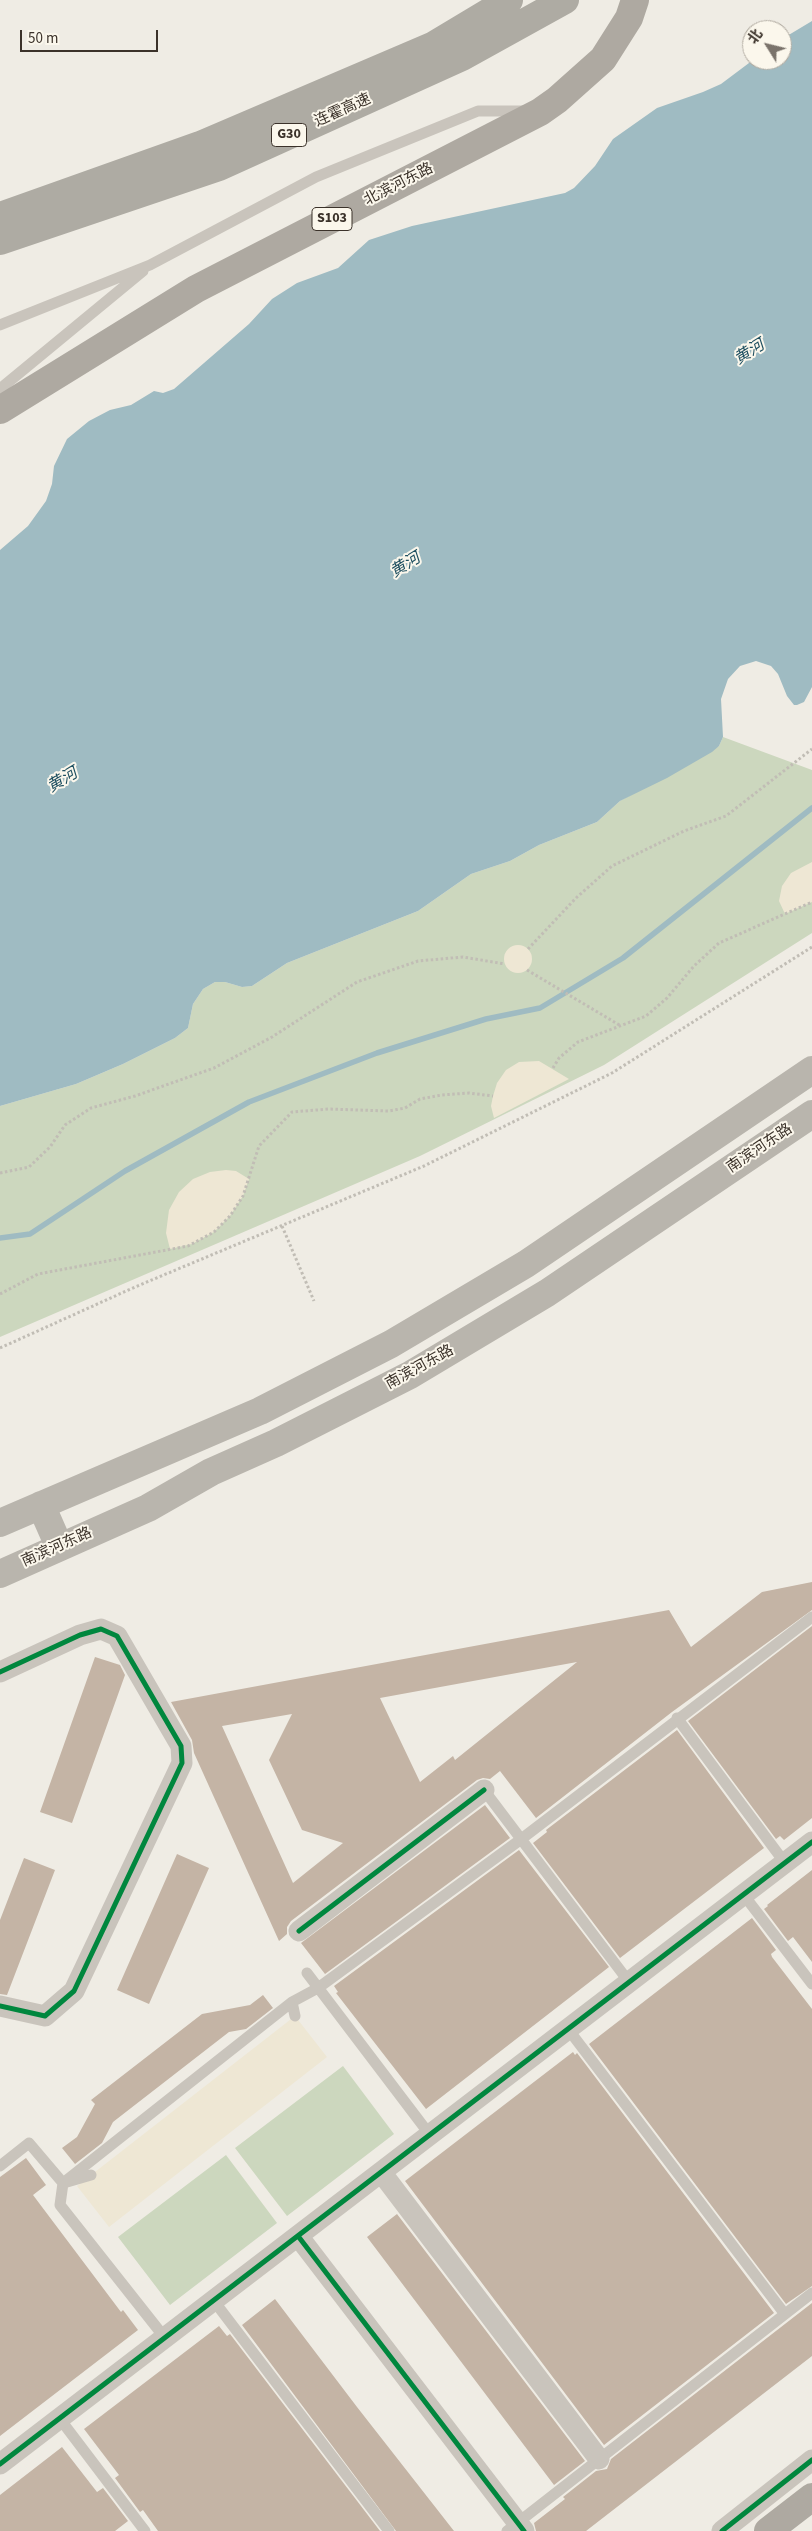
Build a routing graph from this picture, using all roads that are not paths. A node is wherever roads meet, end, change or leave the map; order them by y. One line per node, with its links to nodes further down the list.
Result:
1 (509, 0): 5 (highway, 连霍高速 / G30)
2 (564, 0): 6 (highway, 连霍高速 / G30)
3 (636, 0): 4 (main road, 北滨河东路 / S103)
4 (540, 112): 7 (lane); 10 (main road, 北滨河东路 / S103)
5 (0, 216)
6 (0, 241)
7 (150, 265): 8 (lane); 9 (lane)
8 (0, 325)
9 (0, 389)
10 (0, 410)
11 (812, 1070): 13 (main road)
12 (812, 1114): 15 (main road, 南滨河东路)
13 (41, 1505): 14 (main road); 15 (main road)
14 (0, 1523)
15 (59, 1546): 16 (main road, 南滨河东路)
16 (0, 1574)
17 (812, 1616): 19 (lane)
18 (0, 1672): 31 (street)
19 (677, 1718): 21 (lane); 23 (lane)
20 (484, 1790): 21 (lane); 25 (street)
21 (520, 1840): 27 (lane); 29 (lane)
22 (812, 1842): 23 (street)
23 (785, 1863): 24 (street)
24 (743, 1894): 27 (street); 28 (lane)
25 (299, 1931)
26 (307, 1973): 29 (lane)
27 (629, 1982): 33 (street)
28 (812, 1984)
29 (318, 1988): 30 (lane); 34 (lane)
30 (292, 2002): 32 (lane); 38 (lane)
31 (0, 2006)
32 (295, 2016)
33 (568, 2029): 34 (street); 42 (lane)
34 (430, 2135): 36 (street)
35 (0, 2166): 38 (lane)
36 (381, 2172): 39 (street); 45 (street)
37 (91, 2175): 38 (lane)
38 (63, 2183): 43 (lane)
39 (298, 2236): 41 (street); 49 (street)
40 (812, 2293): 42 (lane)
41 (214, 2301): 43 (street); 51 (lane)
42 (784, 2313): 45 (lane)
43 (164, 2338): 44 (street)
44 (60, 2418): 47 (street); 50 (lane)
45 (599, 2459): 49 (lane)
46 (812, 2460): 52 (street)
47 (0, 2464)
48 (812, 2497): 53 (main road)
49 (516, 2528)
50 (145, 2531)
51 (389, 2531)
52 (722, 2531)
53 (768, 2531)

